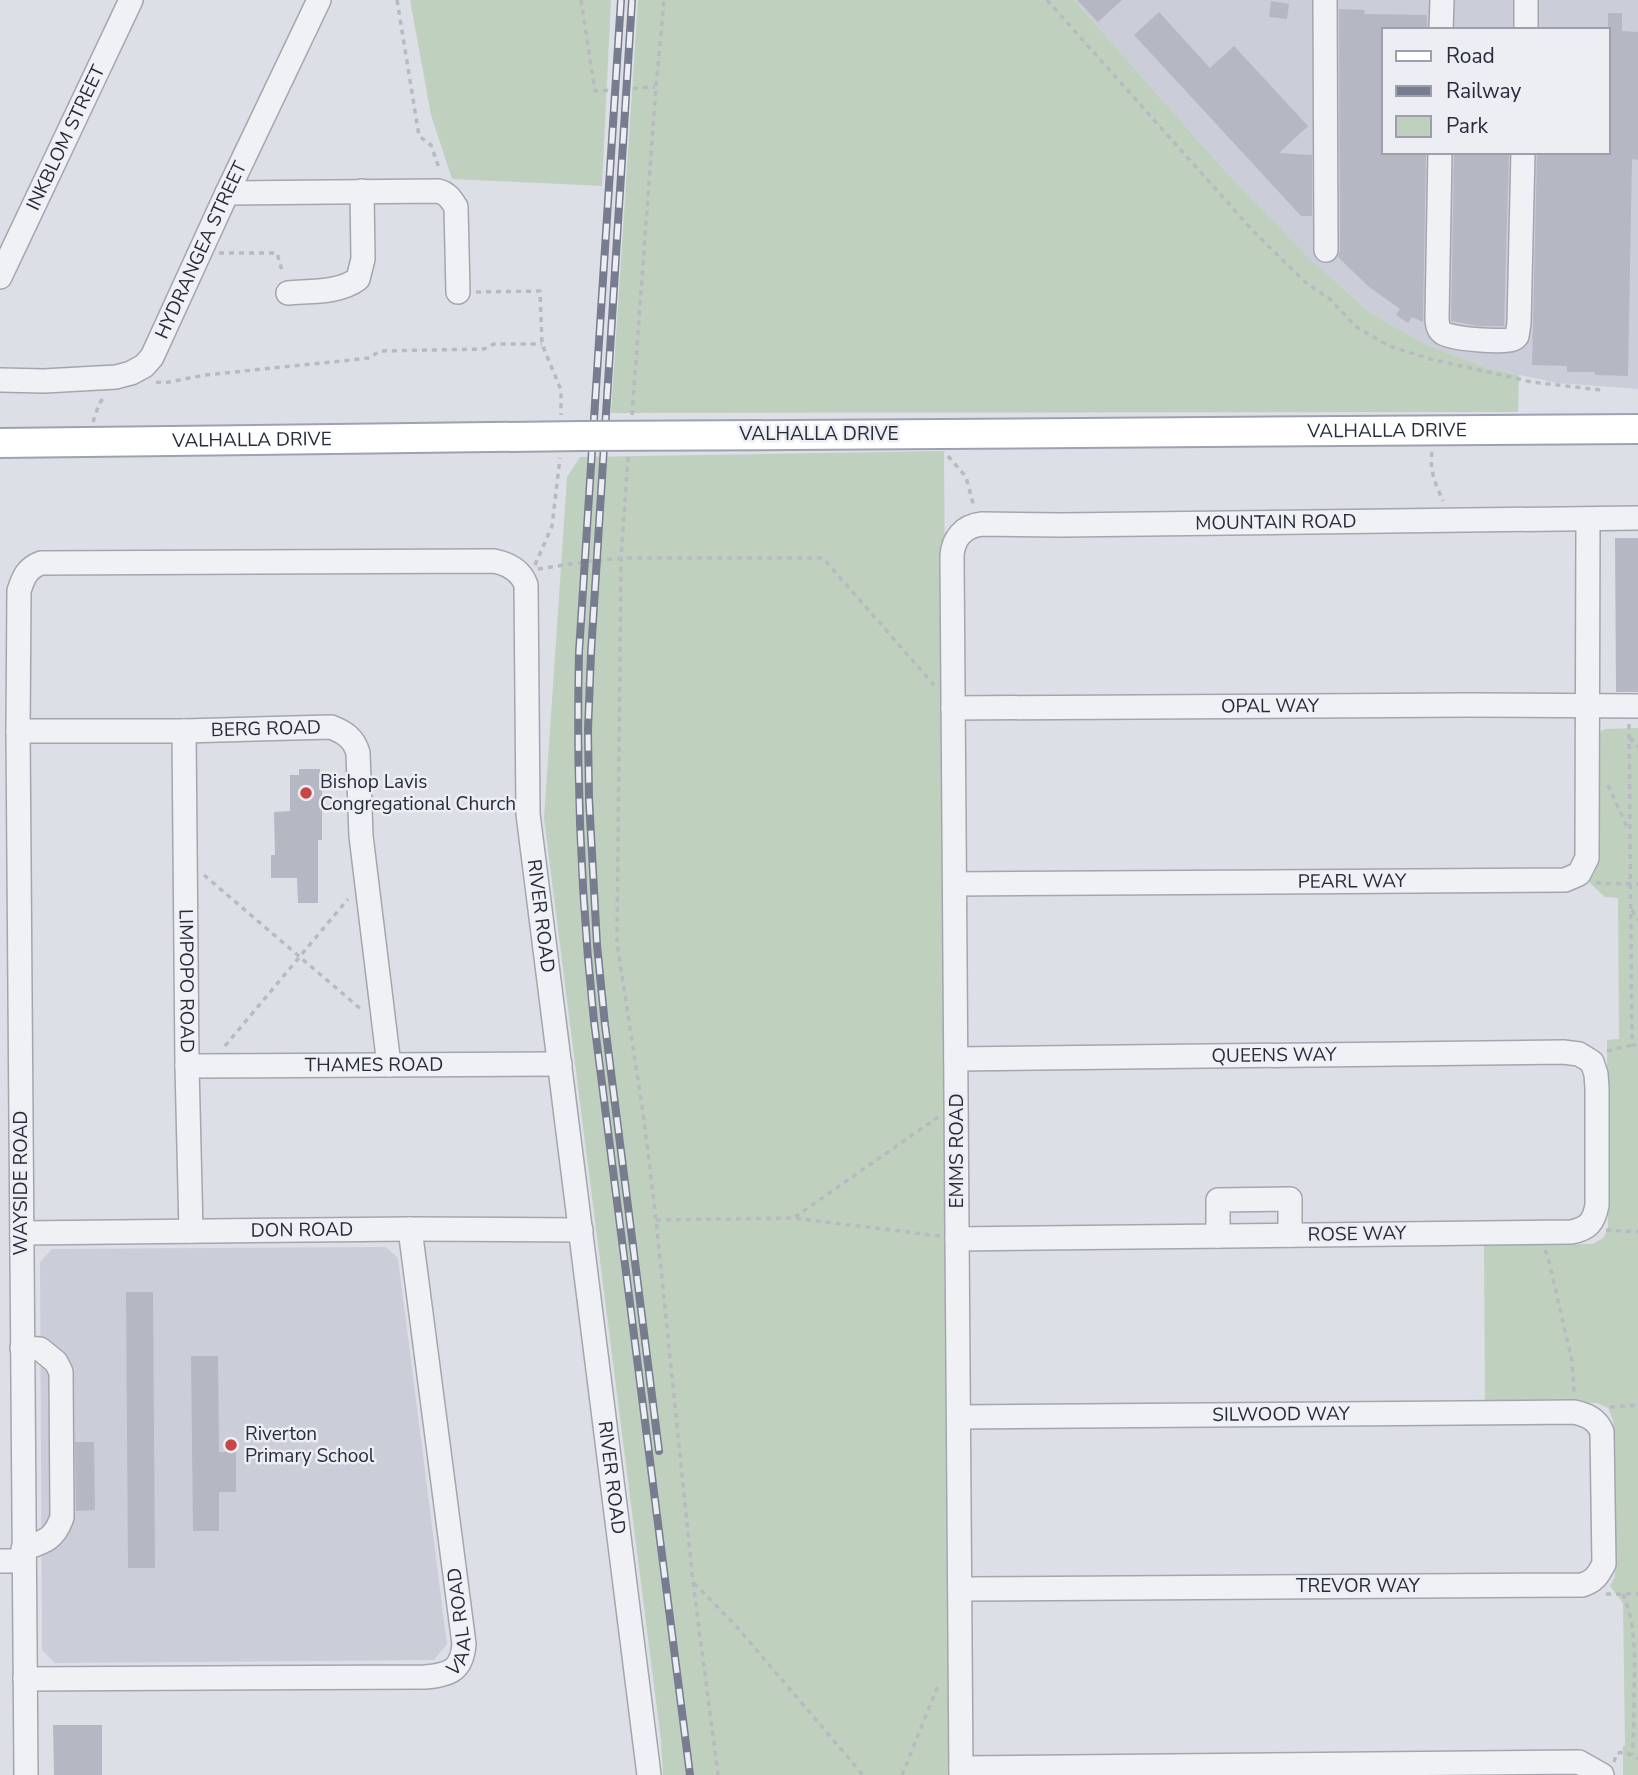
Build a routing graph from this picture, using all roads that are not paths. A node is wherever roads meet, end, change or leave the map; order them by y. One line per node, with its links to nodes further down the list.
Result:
1 (131, 0): 13 (street, INKBLOM STREET)
2 (319, 0): 11 (street, HYDRANGEA STREET)
3 (1325, 0): 12 (street)
4 (1442, 0): 6 (street)
5 (1526, 0): 7 (street)
6 (1441, 28)
7 (1526, 28)
8 (1440, 154): 9 (street)
9 (1523, 154)
10 (362, 191): 11 (street); 14 (street); 15 (street)
11 (227, 192): 16 (street, HYDRANGEA STREET)
12 (1326, 250)
13 (0, 277)
14 (458, 292)
15 (288, 293)
16 (0, 380)
17 (1638, 429): 18 (main road, VALHALLA DRIVE, bridge)
18 (0, 443)
19 (1638, 518): 20 (street, MOUNTAIN ROAD)
20 (1588, 519): 21 (street, MOUNTAIN ROAD); 23 (street)
21 (970, 527): 24 (street, EMMS ROAD)
22 (19, 591): 27 (street, WAYSIDE ROAD); 31 (street, RIVER ROAD)
23 (1586, 706): 24 (street, OPAL WAY); 25 (street, OPAL WAY); 28 (street, PEARL WAY)
24 (953, 708): 28 (street, EMMS ROAD)
25 (1633, 713)
26 (184, 731): 27 (street, BERG ROAD); 32 (street, BERG ROAD); 33 (street, LIMPOPO ROAD)
27 (18, 732): 29 (street, WAYSIDE ROAD)
28 (955, 884): 30 (street, EMMS ROAD)
29 (10, 994): 38 (street, WAYSIDE ROAD)
30 (956, 1059): 34 (street, QUEENS WAY); 41 (street, EMMS ROAD)
31 (560, 1063): 32 (street, THAMES ROAD); 36 (street, RIVER ROAD)
32 (389, 1065): 33 (street, THAMES ROAD)
33 (187, 1066): 37 (street, LIMPOPO ROAD)
34 (1592, 1223): 39 (street, ROSE WAY)
35 (410, 1229): 36 (street, DON ROAD); 37 (street, DON ROAD); 48 (street, VAAL ROAD)
36 (581, 1230): 51 (street, RIVER ROAD)
37 (191, 1231): 38 (street, DON ROAD)
38 (22, 1233): 42 (street, WAYSIDE ROAD)
39 (1290, 1235): 40 (street, ROSE WAY); 40 (street)
40 (1218, 1236): 41 (street, ROSE WAY)
41 (957, 1239): 43 (street, EMMS ROAD)
42 (22, 1348): 45 (street, WAYSIDE ROAD); 45 (street)
43 (959, 1417): 44 (street, SILWOOD WAY); 47 (street, EMMS ROAD)
44 (1599, 1423): 47 (street, TREVOR WAY)
45 (24, 1555): 46 (street); 48 (street, WAYSIDE ROAD)
46 (0, 1561)
47 (960, 1589): 49 (street, EMMS ROAD)
48 (25, 1679): 50 (street, WAYSIDE ROAD)
49 (961, 1771): 52 (street)
50 (26, 1775)
51 (649, 1775)
52 (1601, 1775)

